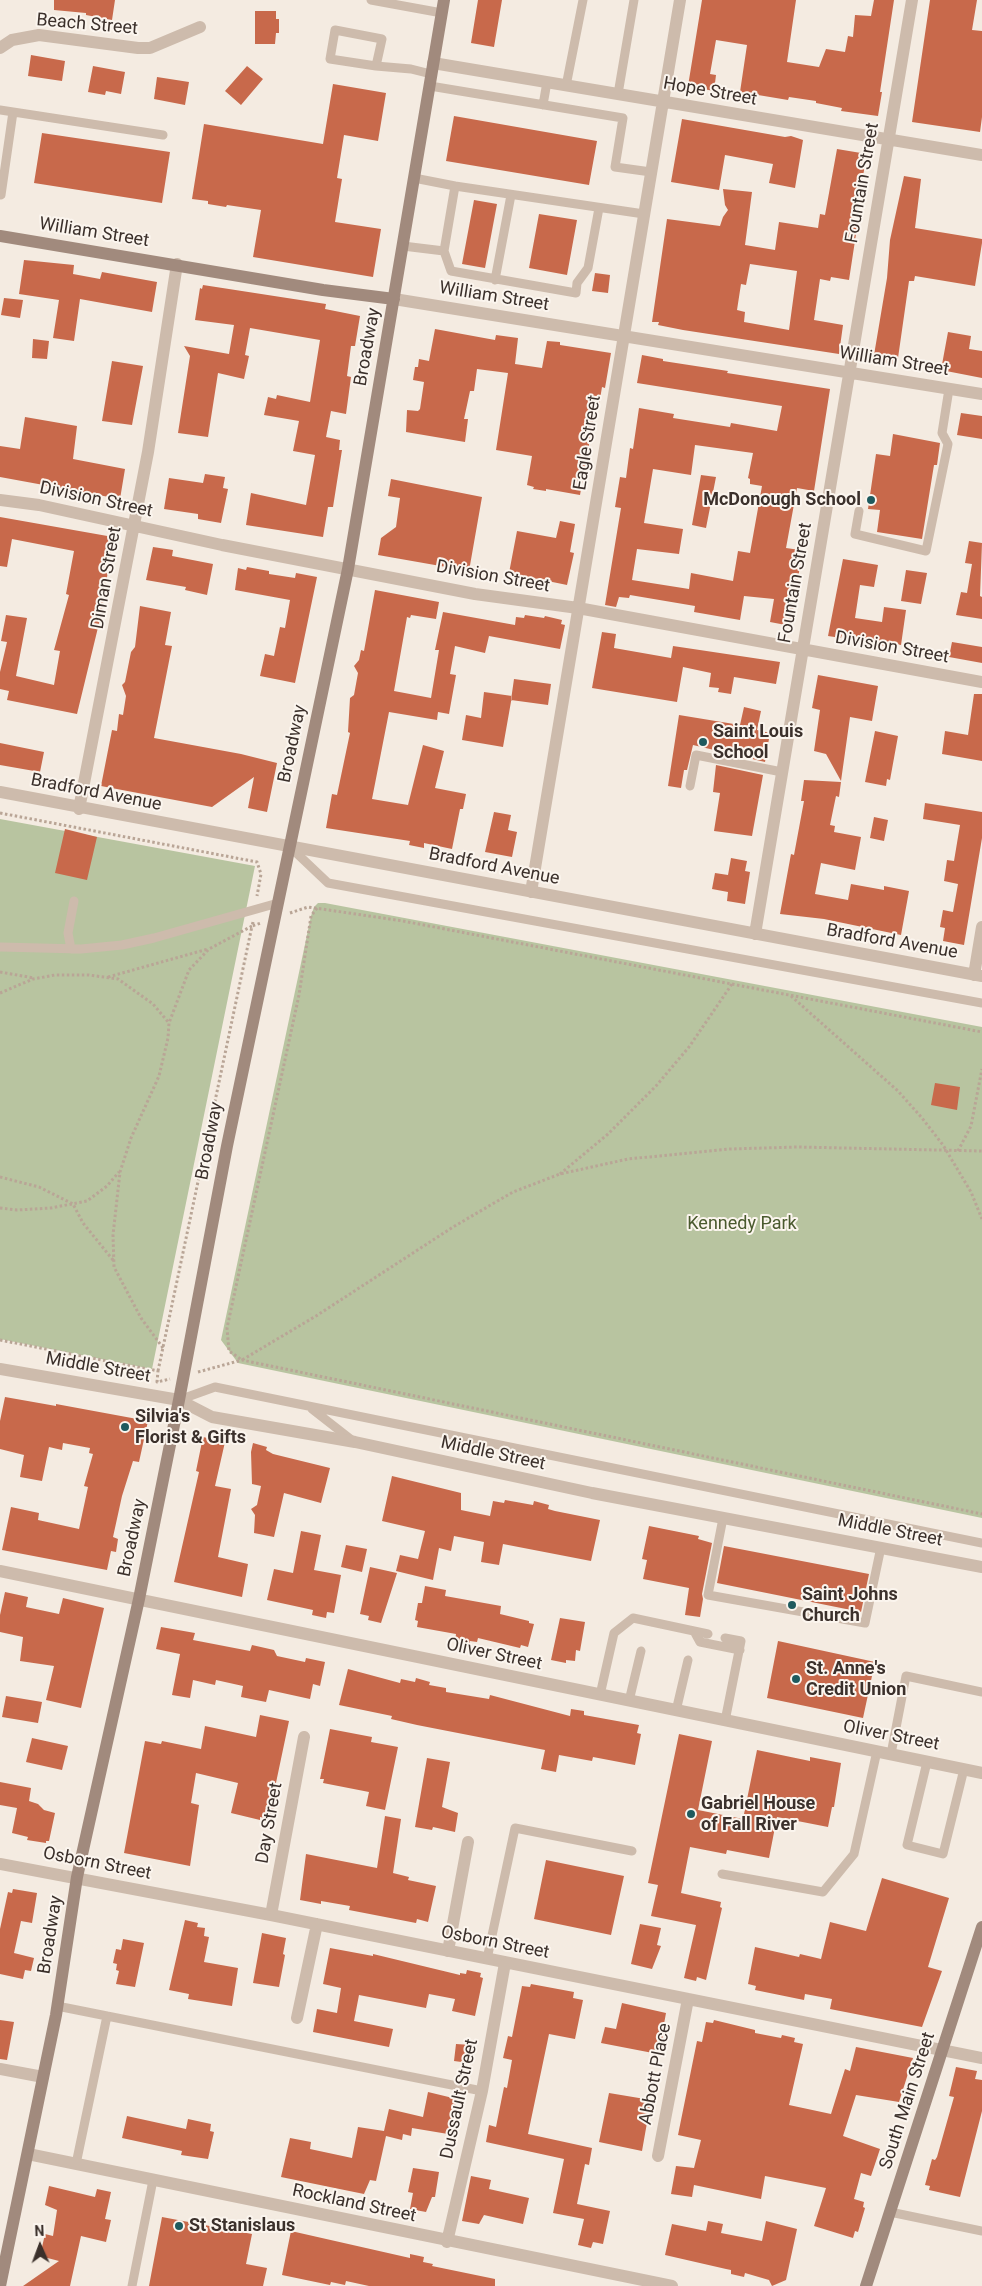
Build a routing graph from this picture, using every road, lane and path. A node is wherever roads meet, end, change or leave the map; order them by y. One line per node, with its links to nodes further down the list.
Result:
1 (371, 0): 7 (lane)
2 (444, 0): 8 (main road, Broadway)
3 (583, 0): 14 (lane)
4 (634, 0): 15 (lane)
5 (680, 0): 16 (street, Eagle Street)
6 (912, 0): 21 (street, Fountain Street)
7 (396, 2): 8 (lane)
8 (442, 13): 12 (main road, Broadway)
9 (200, 27): 10 (street, Beach Street)
10 (0, 48)
11 (376, 66): 11 (lane); 12 (lane)
12 (431, 75): 13 (street, Hope Street); 17 (lane); 24 (main road, Broadway)
13 (547, 82): 14 (street, Hope Street); 17 (lane)
14 (566, 86): 15 (street, Hope Street)
15 (618, 94): 16 (street, Hope Street)
16 (663, 102): 21 (street, Hope Street); 23 (street, Eagle Street)
17 (543, 105): 23 (lane)
18 (0, 110): 19 (lane)
19 (13, 112): 20 (lane); 26 (lane)
20 (163, 135)
21 (888, 140): 22 (street, Hope Street); 37 (street, Fountain Street)
22 (982, 155)
23 (651, 172): 29 (street, Eagle Street)
24 (414, 178): 25 (lane); 31 (main road, Broadway)
25 (455, 186): 27 (lane); 32 (lane)
26 (1, 195)
27 (511, 195): 28 (lane); 34 (lane)
28 (599, 208): 29 (lane); 34 (lane)
29 (644, 214): 36 (street, Eagle Street)
30 (0, 236): 33 (main road, William Street)
31 (403, 246): 32 (lane); 35 (main road, Broadway)
32 (444, 251): 34 (lane)
33 (177, 264): 35 (main road, William Street); 42 (street, Diman Street)
34 (495, 280)
35 (394, 299): 36 (street, William Street); 43 (main road, Broadway)
36 (624, 336): 37 (street, William Street); 44 (street, Eagle Street)
37 (849, 372): 38 (street, William Street); 45 (street, Fountain Street)
38 (949, 389): 39 (street, William Street); 41 (lane)
39 (982, 394)
40 (0, 500): 42 (street, Division Street)
41 (859, 510)
42 (134, 526): 43 (street, Division Street); 50 (street, Diman Street)
43 (348, 569): 44 (street, Division Street); 52 (main road, Broadway)
44 (578, 608): 45 (street, Division Street); 53 (street, Eagle Street)
45 (802, 650): 46 (street, Division Street); 47 (street, Fountain Street)
46 (982, 682)
47 (782, 772): 48 (lane); 61 (street, Fountain Street)
48 (690, 786)
49 (0, 792): 50 (street, Bradford Avenue)
50 (79, 809): 52 (street, Bradford Avenue)
51 (0, 813): 57 (path)
52 (289, 846): 53 (street, Bradford Avenue); 55 (main road, Broadway); 72 (lane)
53 (531, 892): 61 (street, Bradford Avenue)
54 (74, 901): 63 (lane)
55 (278, 903): 57 (lane); 58 (main road, Broadway)
56 (317, 908): 58 (path); 69 (path); 88 (path)
57 (255, 909): 59 (path); 63 (lane)
58 (275, 918): 59 (path); 91 (main road, Broadway)
59 (252, 926): 64 (path); 87 (path)
60 (982, 927): 66 (street)
61 (755, 934): 66 (street, Bradford Avenue)
62 (0, 948): 63 (lane)
63 (71, 949)
64 (209, 949): 67 (path); 73 (path)
65 (0, 972): 68 (path)
66 (978, 976)
67 (105, 977): 68 (path); 73 (path)
68 (36, 978): 70 (path)
69 (732, 984): 71 (path); 80 (path)
70 (0, 993)
71 (790, 996): 74 (path); 76 (path)
72 (982, 1003)
73 (168, 1022): 79 (path)
74 (982, 1032)
75 (982, 1069): 77 (path)
76 (947, 1151): 77 (path); 80 (path); 84 (path)
77 (958, 1151): 78 (path)
78 (982, 1151)
79 (120, 1172): 82 (path); 85 (path)
80 (560, 1174): 88 (path)
81 (0, 1177): 82 (path)
82 (73, 1204): 83 (path); 85 (path)
83 (0, 1208)
84 (982, 1219)
85 (113, 1260): 87 (path)
86 (0, 1340): 90 (path)
87 (163, 1348): 90 (path)
88 (242, 1360): 91 (path); 95 (path)
89 (0, 1369): 92 (street, Middle Street)
90 (158, 1371): 91 (path)
91 (184, 1375): 92 (main road, Broadway)
92 (179, 1400): 93 (lane); 94 (street, Middle Street); 101 (main road, Broadway)
93 (310, 1407): 94 (lane); 97 (lane)
94 (355, 1442): 96 (street, Middle Street)
95 (982, 1514)
96 (723, 1518): 98 (street, Middle Street); 98 (lane)
97 (982, 1543)
98 (881, 1547): 99 (street, Middle Street)
99 (982, 1567)
100 (0, 1571): 101 (street, Oliver Street)
101 (139, 1599): 109 (street, Oliver Street); 123 (main road, Broadway)
102 (694, 1631): 103 (lane); 105 (lane); 109 (lane)
103 (708, 1634)
104 (726, 1638): 105 (lane)
105 (740, 1650): 112 (lane)
106 (640, 1651): 110 (lane)
107 (688, 1660): 111 (lane)
108 (982, 1692): 115 (lane)
109 (600, 1695): 110 (street, Oliver Street)
110 (629, 1701): 111 (street, Oliver Street)
111 (676, 1711): 112 (street, Oliver Street)
112 (726, 1721): 114 (street, Oliver Street)
113 (304, 1737): 124 (street, Day Street)
114 (877, 1751): 115 (street, Oliver Street); 122 (lane)
115 (892, 1754): 116 (street, Oliver Street)
116 (927, 1762): 117 (street, Oliver Street); 117 (lane)
117 (964, 1769): 118 (street, Oliver Street)
118 (982, 1773)
119 (468, 1842): 127 (street)
120 (632, 1851): 128 (lane)
121 (0, 1864): 123 (street, Osborn Street)
122 (722, 1874)
123 (78, 1877): 124 (street, Osborn Street); 131 (main road, Broadway)
124 (271, 1915): 125 (street, Osborn Street)
125 (317, 1924): 127 (street, Osborn Street); 133 (street)
126 (982, 1927): 134 (main road, South Main Street)
127 (448, 1951): 128 (street, Osborn Street)
128 (487, 1959): 129 (street, Osborn Street)
129 (506, 1963): 130 (street, Osborn Street); 138 (street, Dussault Street)
130 (688, 1999): 134 (street, Osborn Street); 140 (street, Abbott Place)
131 (57, 2006): 132 (lane); 137 (main road, Broadway)
132 (107, 2016): 138 (lane); 141 (lane)
133 (297, 2018)
134 (942, 2051): 135 (street, Osborn Street); 143 (main road, South Main Street)
135 (982, 2058)
136 (0, 2069): 137 (street)
137 (43, 2077): 139 (main road, Broadway)
138 (482, 2091): 145 (street, Dussault Street)
139 (28, 2154): 141 (street, Rockland Street); 146 (main road, Broadway)
140 (658, 2156)
141 (76, 2164): 142 (street, Rockland Street)
142 (153, 2180): 145 (street, Rockland Street); 147 (lane)
143 (890, 2212): 144 (lane); 149 (main road, South Main Street)
144 (982, 2231)
145 (447, 2242): 148 (street, Rockland Street)
146 (0, 2286)
147 (132, 2286)
148 (672, 2286)
149 (866, 2286)

